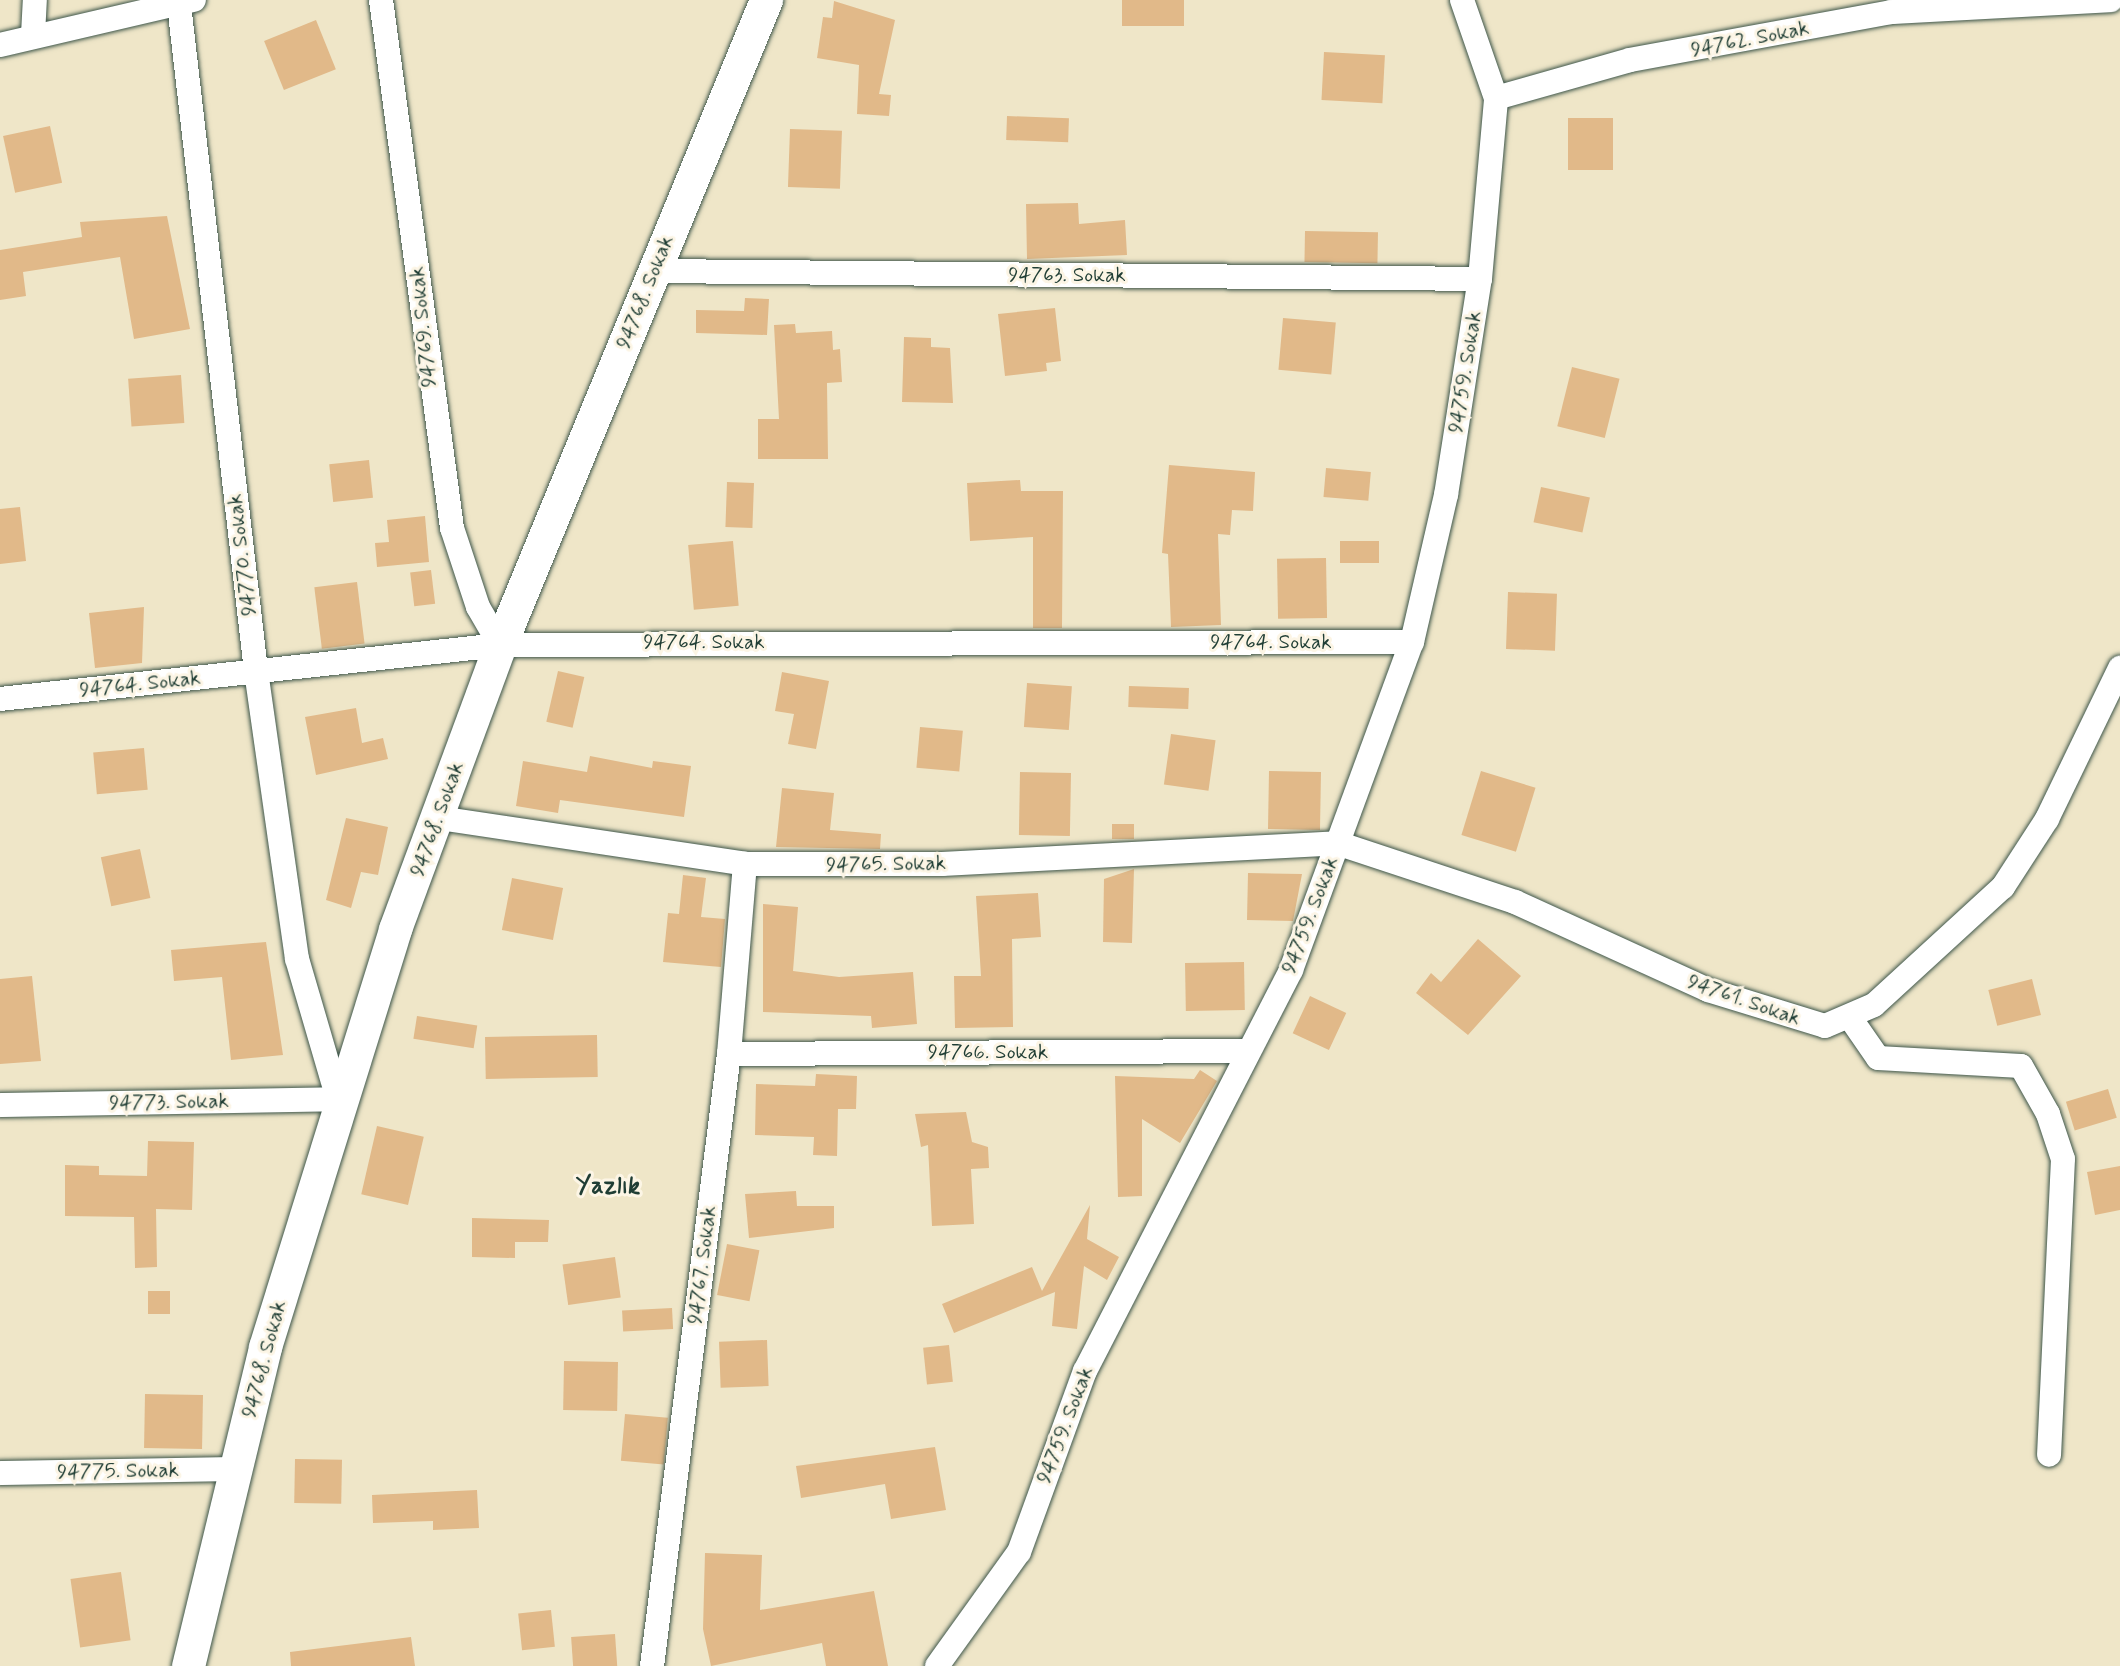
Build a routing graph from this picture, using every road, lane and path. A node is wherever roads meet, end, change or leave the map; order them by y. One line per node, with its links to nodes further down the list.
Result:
1 (35, 0): 7 (street)
2 (381, 0): 13 (street, 94769. Sokak)
3 (766, 0): 10 (street, 94768. Sokak)
4 (1462, 0): 9 (street)
5 (2111, 0): 9 (street, 94762. Sokak)
6 (187, 2): 7 (street); 15 (street, 94770. Sokak)
7 (33, 35): 8 (street)
8 (0, 45)
9 (1496, 97): 11 (street, 94759. Sokak)
10 (653, 271): 11 (street, 94763. Sokak); 13 (street, 94768. Sokak)
11 (1480, 279): 12 (street, 94759. Sokak)
12 (1412, 642): 13 (street, 94764. Sokak); 18 (street, 94759. Sokak)
13 (500, 645): 15 (street, 94764. Sokak); 17 (street, 94768. Sokak)
14 (2120, 668): 20 (street, 94761. Sokak)
15 (256, 671): 16 (street, 94764. Sokak); 23 (street, 94770. Sokak)
16 (0, 699)
17 (439, 818): 19 (street, 94765. Sokak); 23 (street, 94768. Sokak)
18 (1337, 843): 19 (street, 94765. Sokak); 20 (street, 94761. Sokak); 21 (street, 94759. Sokak)
19 (745, 864): 22 (street, 94767. Sokak)
20 (1851, 1019): 25 (street)
21 (1247, 1051): 22 (street, 94766. Sokak); 30 (street, 94759. Sokak)
22 (729, 1054): 29 (street, 94767. Sokak)
23 (338, 1099): 24 (street, 94773. Sokak); 26 (street, 94768. Sokak)
24 (0, 1105)
25 (2049, 1455)
26 (236, 1469): 27 (street, 94775. Sokak); 28 (street, 94768. Sokak)
27 (0, 1474)
28 (188, 1666)
29 (652, 1666)
30 (937, 1666)

